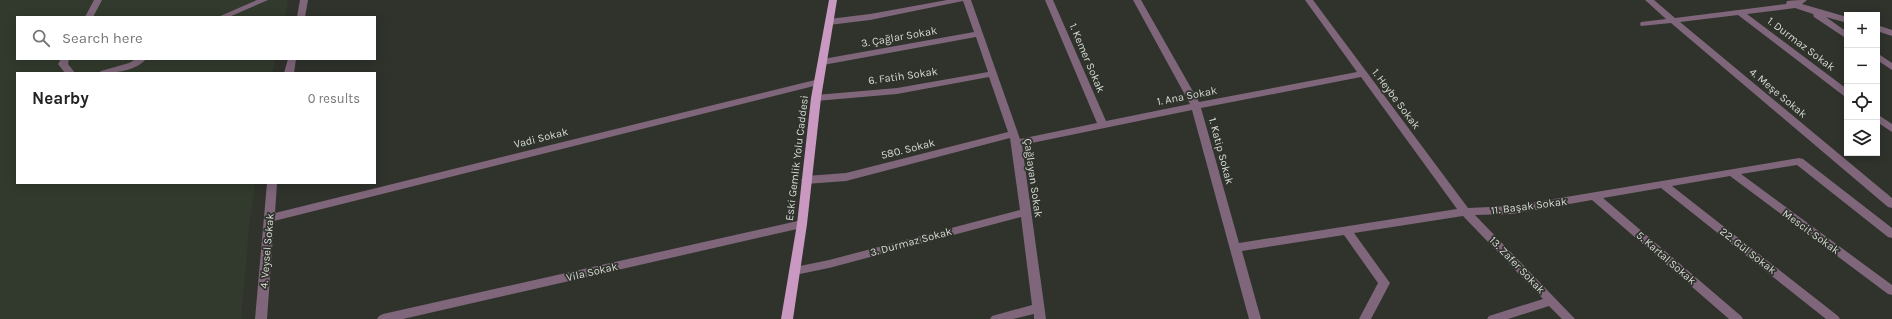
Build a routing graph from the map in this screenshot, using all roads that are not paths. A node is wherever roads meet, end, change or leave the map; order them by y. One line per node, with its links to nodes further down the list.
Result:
1 (98, 0): 16 (street)
2 (264, 0): 17 (street)
3 (304, 0): 18 (street)
4 (833, 0): 21 (main road, Eski Gemlik Yolu Caddesi)
5 (960, 0): 21 (street)
6 (968, 0): 25 (street, Çağlayan Sokak)
7 (1049, 0): 43 (street, 1. Kemer Sokak)
8 (1137, 0): 41 (street, 1. Katip Sokak)
9 (1309, 0): 37 (street, 1. Heybe Sokak)
10 (1649, 0): 20 (street, 4. Meşe Sokak)
11 (1781, 0): 13 (street)
12 (1803, 0): 13 (street)
13 (1795, 5): 14 (street); 15 (street)
14 (1812, 11): 19 (street); 26 (street)
15 (1740, 12): 20 (street); 39 (street, 1. Durmaz Sokak)
16 (90, 16)
17 (224, 16)
18 (301, 16)
19 (1844, 19)
20 (1674, 21): 22 (street); 51 (street, 4. Meşe Sokak)
21 (829, 22): 31 (main road, Eski Gemlik Yolu Caddesi)
22 (1644, 24)
23 (1880, 29): 24 (street)
24 (1892, 32)
25 (979, 34): 31 (street, 3. Çağlar Sokak); 36 (street, Çağlayan Sokak)
26 (1844, 34)
27 (1880, 58): 32 (street)
28 (65, 60): 33 (street)
29 (140, 60): 34 (street)
30 (292, 60): 35 (street)
31 (822, 62): 38 (main road, Eski Gemlik Yolu Caddesi)
32 (1892, 67)
33 (69, 72)
34 (107, 72)
35 (289, 72)
36 (992, 74): 40 (street, 6. Fatih Sokak); 45 (street, Çağlayan Sokak)
37 (1362, 74): 41 (street, 1. Ana Sokak); 53 (street, 1. Heybe Sokak)
38 (819, 82): 40 (main road, Eski Gemlik Yolu Caddesi); 54 (street, Vadi Sokak)
39 (1844, 92)
40 (816, 98): 47 (main road, Eski Gemlik Yolu Caddesi)
41 (1196, 106): 43 (street, 1. Ana Sokak); 58 (street, 1. Katip Sokak)
42 (1880, 119): 44 (street)
43 (1103, 125): 45 (street, 1. Ana Sokak)
44 (1892, 129)
45 (1016, 138): 47 (street, 580. Sokak); 52 (street, Çağlayan Sokak)
46 (1731, 172): 49 (street, 11. Başak Sokak); 57 (street, 11. Başak Sokak); 60 (street, Mescit Sokak)
47 (806, 180): 55 (main road, Eski Gemlik Yolu Caddesi)
48 (272, 184): 54 (street, 4. Veysel Sokak)
49 (1662, 184): 50 (street, 11. Başak Sokak); 72 (street, 22. Gül Sokak)
50 (1595, 196): 53 (street, 11. Başak Sokak); 71 (street, 5. Kartal Sokak)
51 (1892, 204)
52 (1026, 212): 59 (street, 3. Durmaz Sokak); 62 (street, Çağlayan Sokak)
53 (1465, 212): 56 (street, 11. Başak Sokak); 61 (street, 13. Zafer Sokak)
54 (269, 218): 63 (street, 4. Veysel Sokak)
55 (802, 224): 59 (main road, Eski Gemlik Yolu Caddesi); 64 (street, Vila Sokak)
56 (1347, 231): 58 (street, 11. Başak Sokak); 68 (street)
57 (1892, 234)
58 (1235, 248): 67 (street, 1. Katip Sokak)
59 (795, 271): 65 (main road, Eski Gemlik Yolu Caddesi)
60 (1892, 291)
61 (1551, 301): 69 (street); 70 (street, 13. Zafer Sokak)
62 (1039, 313): 66 (street)
63 (261, 319)
64 (383, 319)
65 (787, 319)
66 (996, 319)
67 (1255, 319)
68 (1365, 319)
69 (1493, 319)
70 (1568, 319)
71 (1737, 319)
72 (1834, 319)

